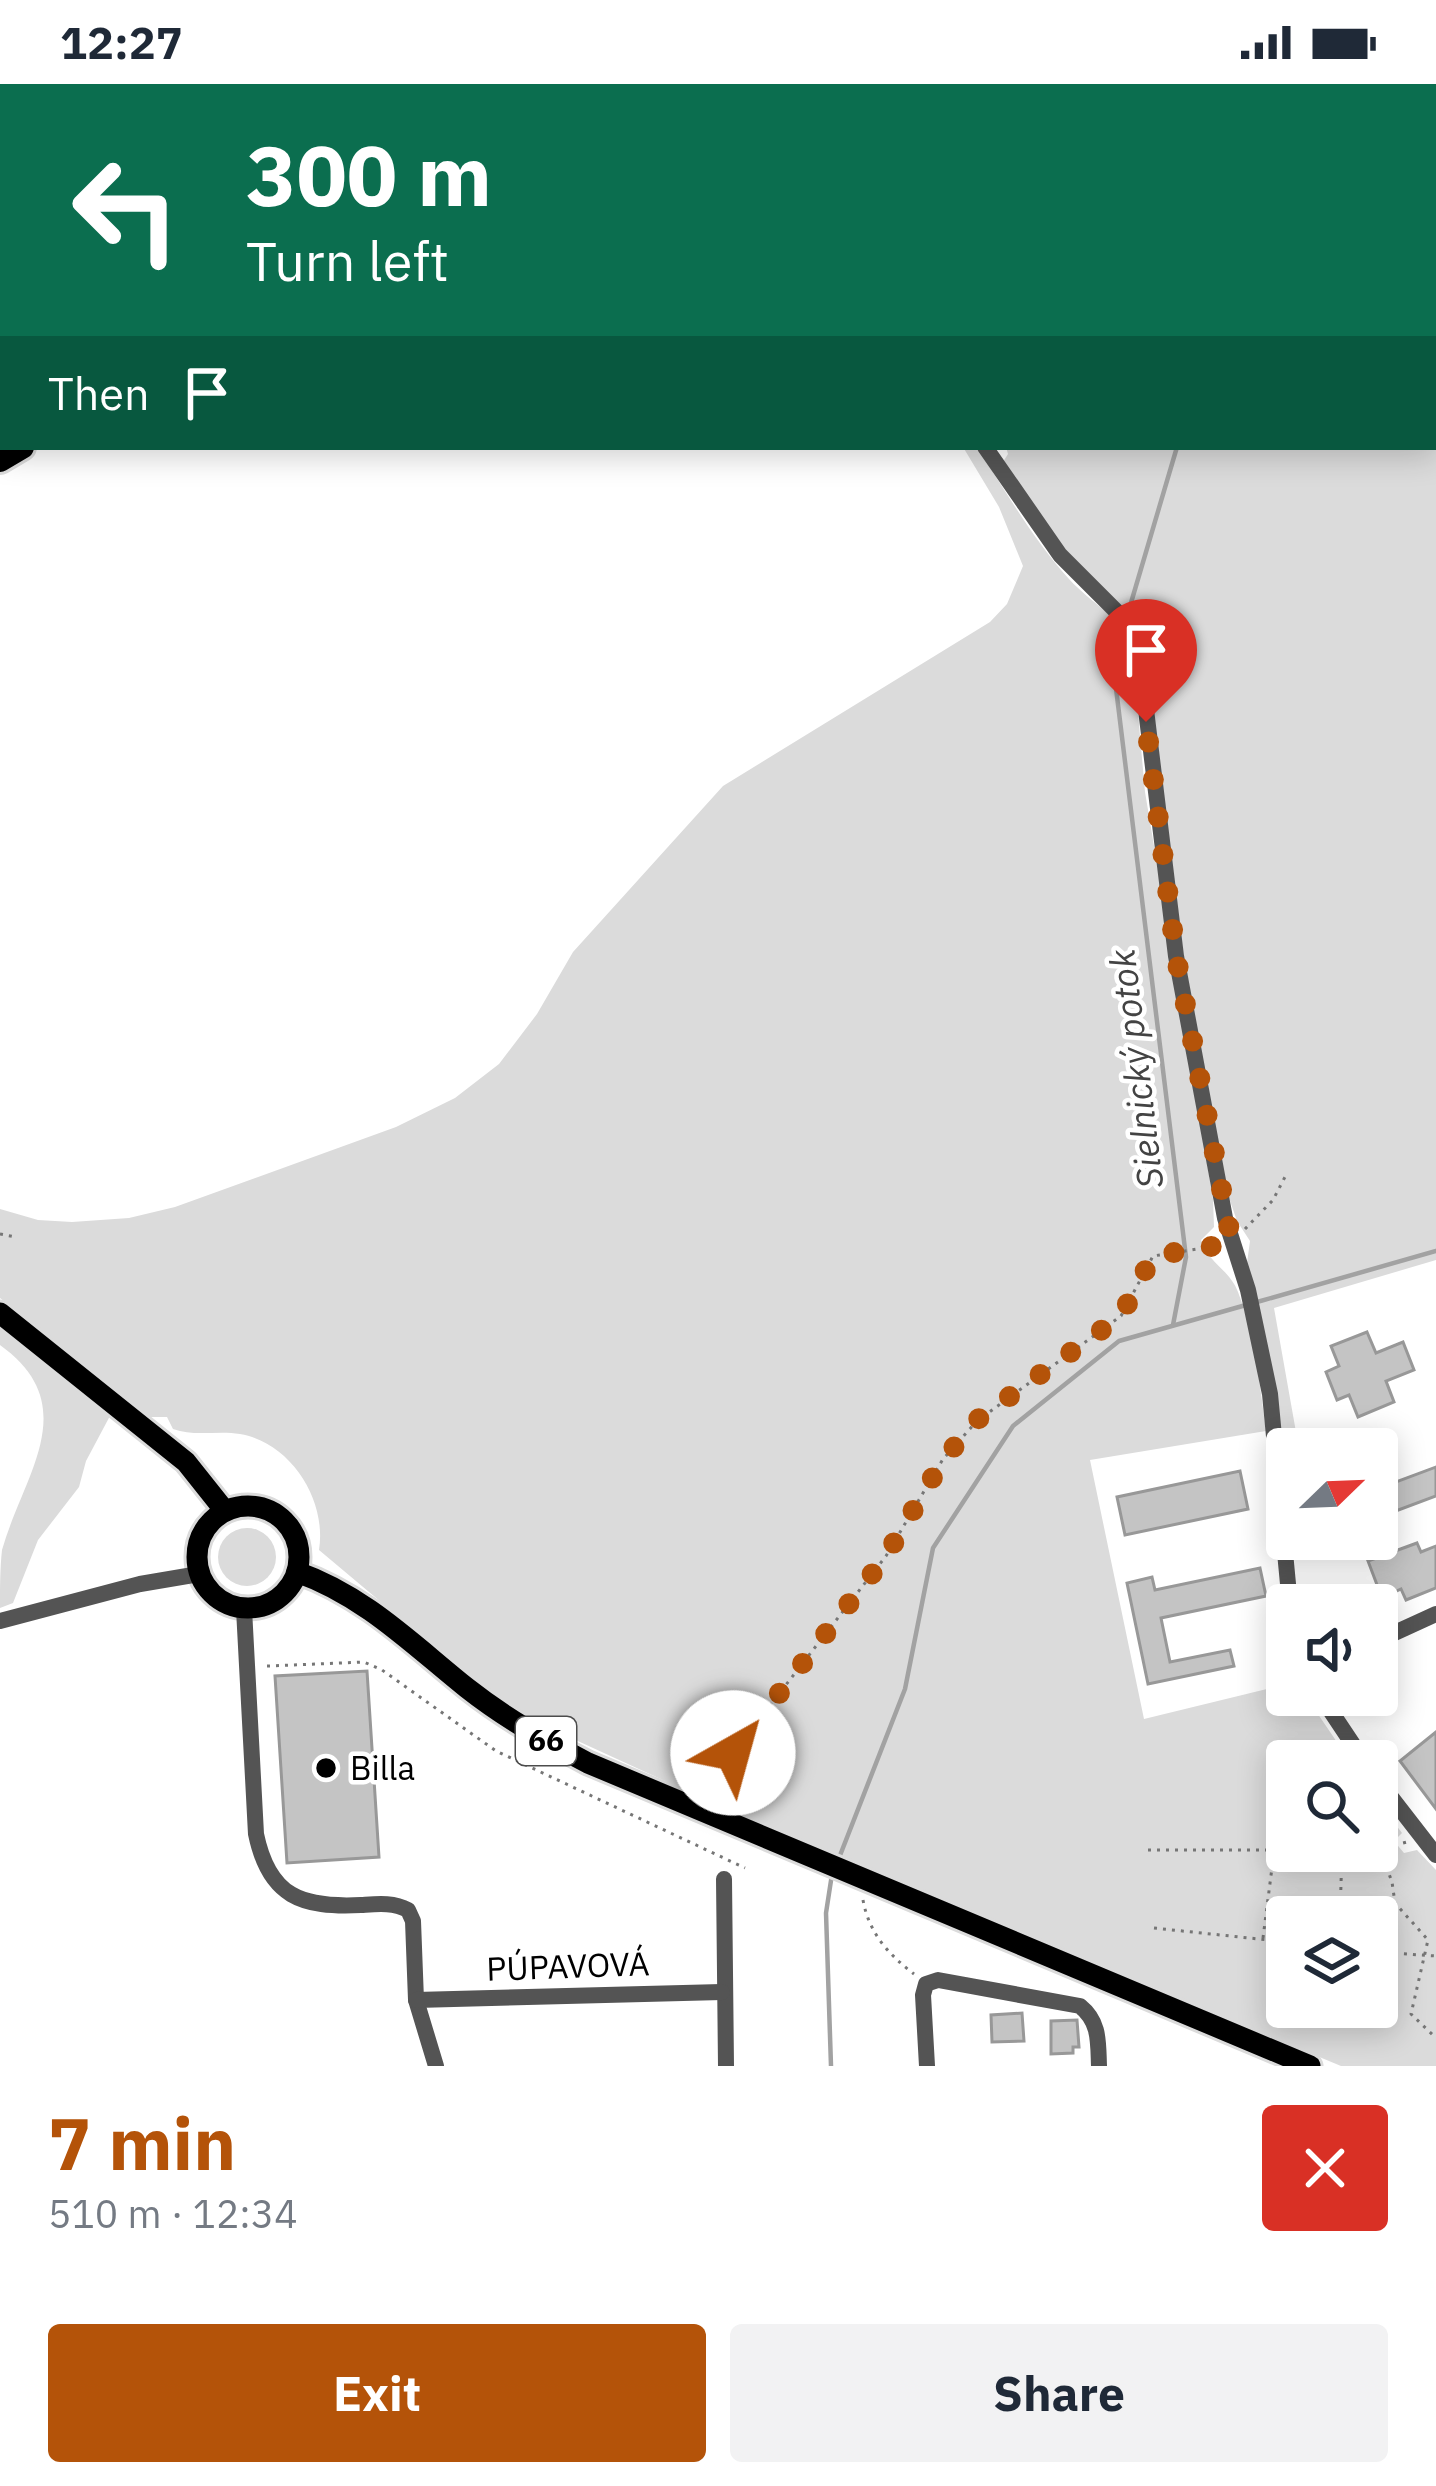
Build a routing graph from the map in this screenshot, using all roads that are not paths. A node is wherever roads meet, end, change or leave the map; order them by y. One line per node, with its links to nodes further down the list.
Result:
1 (988, 450): 6 (street)
2 (0, 1313): 3 (main road)
3 (225, 1510): 4 (main road); 5 (main road)
4 (297, 1571): 7 (main road); 20 (main road, 66)
5 (199, 1574): 7 (main road); 9 (street)
6 (1288, 1584)
7 (244, 1609): 15 (street)
8 (1436, 1614): 10 (street)
9 (0, 1621)
10 (1398, 1631)
11 (1398, 1808): 12 (street)
12 (1436, 1855)
13 (724, 1879): 14 (street)
14 (722, 1992): 15 (street, PÚPAVOVÁ); 17 (street)
15 (416, 2000): 16 (street)
16 (436, 2066)
17 (726, 2066)
18 (927, 2066): 19 (street)
19 (1099, 2066)
20 (1310, 2066)

